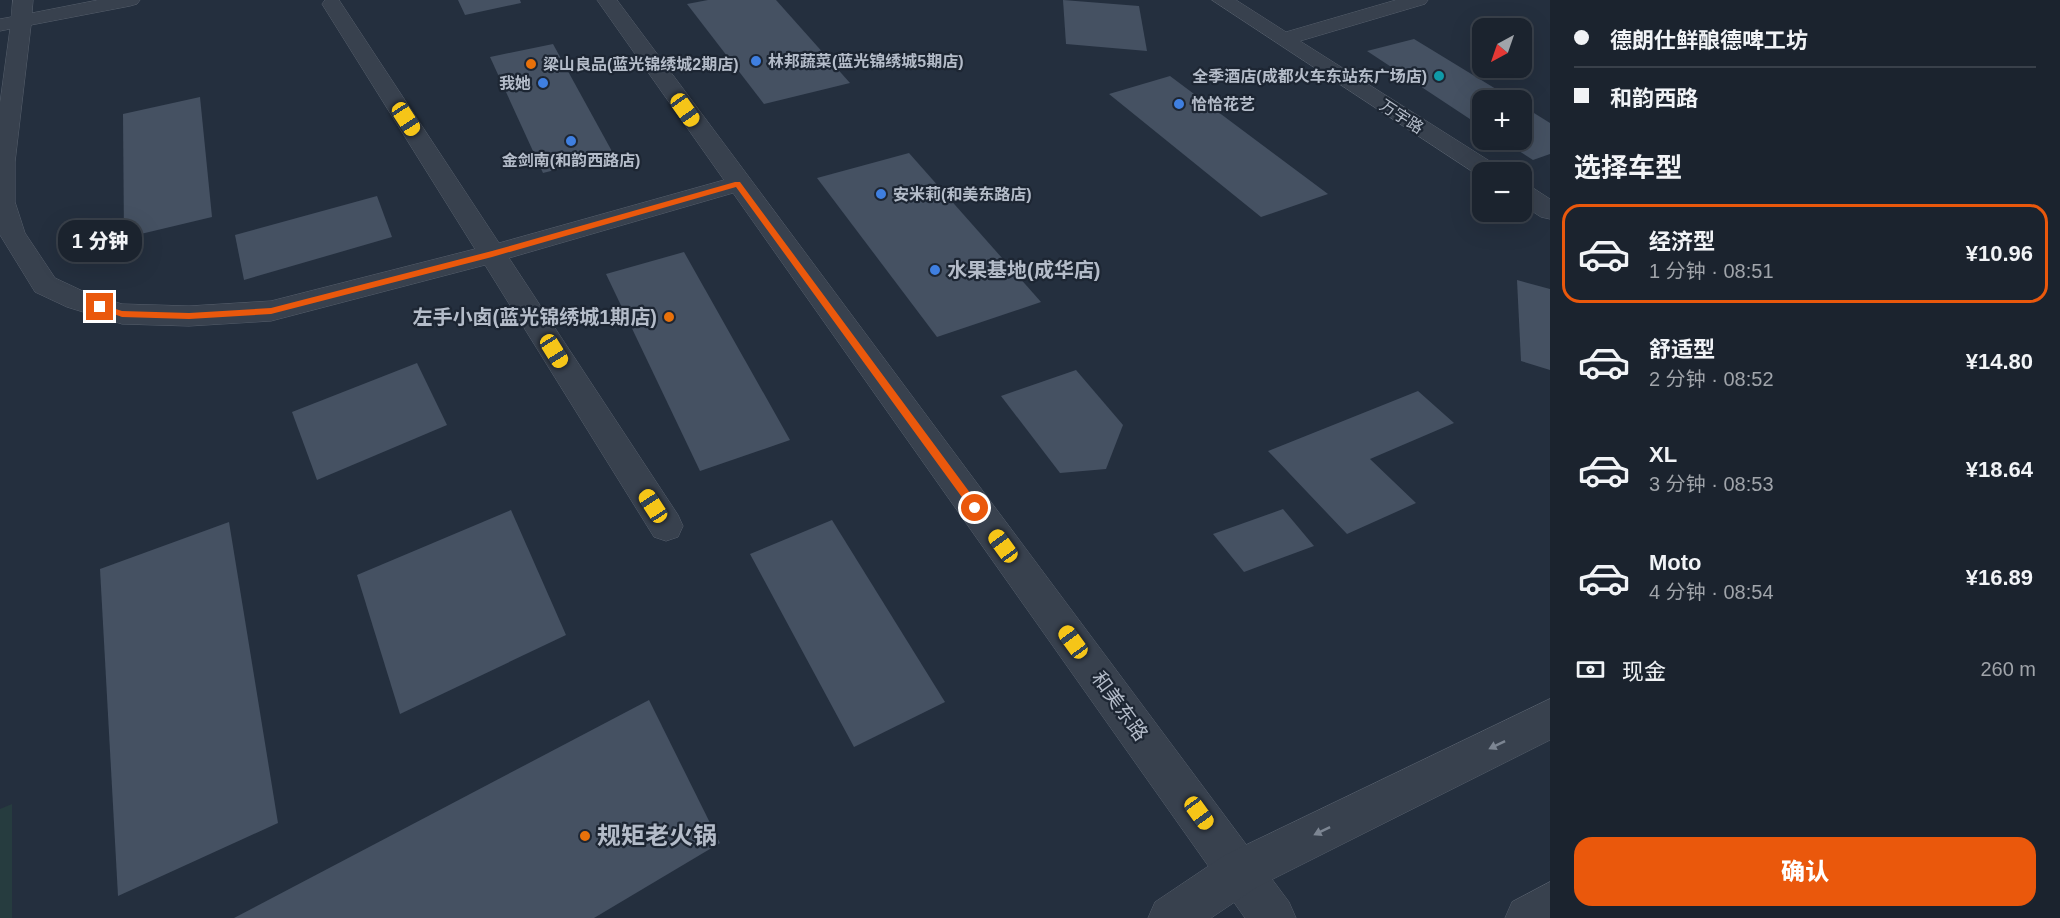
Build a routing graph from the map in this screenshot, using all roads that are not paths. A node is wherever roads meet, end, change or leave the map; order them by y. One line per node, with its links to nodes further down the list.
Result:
1 (130, 0): 6 (street)
2 (607, 0): 9 (street, 和美东路)
3 (1221, 0): 7 (street, 万宇路)
4 (1418, 0): 7 (street)
5 (332, 4): 12 (street)
6 (14, 15): 12 (street)
7 (1284, 39): 8 (street, 万宇路)
8 (1475, 162)
9 (738, 184): 12 (street); 15 (street, 和美东路)
10 (1532, 199): 11 (street)
11 (1550, 211)
12 (492, 254): 13 (street)
13 (666, 526)
14 (1550, 719): 15 (street, one-way to 15)
15 (1240, 871): 17 (street); 18 (street, 和美东路)
16 (1550, 905): 19 (street)
17 (1171, 918)
18 (1273, 918)
19 (1528, 918)

